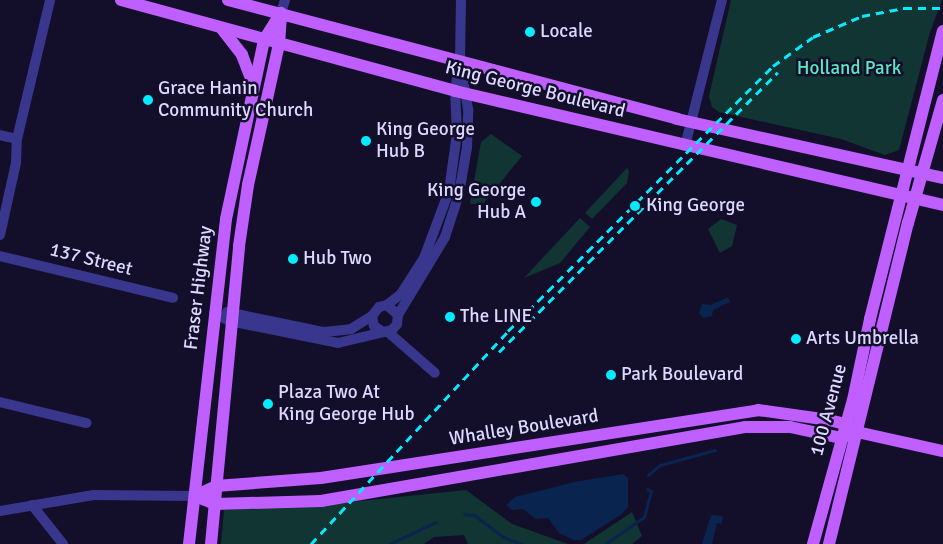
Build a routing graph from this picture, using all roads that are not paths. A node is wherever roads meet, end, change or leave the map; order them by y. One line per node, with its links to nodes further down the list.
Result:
1 (50, 0): 19 (street)
2 (121, 0): 8 (main road, King George Boulevard)
3 (228, 0): 7 (main road, King George Boulevard)
4 (285, 0): 7 (street)
5 (461, 0): 12 (street)
6 (722, 0): 17 (street)
7 (281, 13): 10 (main road, Fraser Highway); 11 (main road, Fraser Highway); 12 (main road, King George Boulevard)
8 (220, 27): 10 (main road, King George Boulevard); 13 (main road)
9 (943, 31): 21 (main road, 100 Avenue)
10 (264, 40): 11 (main road, King George Boulevard); 13 (main road, Fraser Highway)
11 (279, 44): 14 (main road, King George Boulevard); 32 (main road, Fraser Highway)
12 (460, 61): 14 (street); 15 (street); 17 (main road, King George Boulevard)
13 (253, 84): 31 (main road, Fraser Highway)
14 (455, 91): 15 (main road, King George Boulevard); 30 (street)
15 (468, 94): 20 (main road, King George Boulevard); 34 (street)
16 (943, 100): 22 (main road, 100 Avenue)
17 (692, 122): 20 (street); 21 (main road, King George Boulevard)
18 (0, 136): 19 (street)
19 (17, 139): 27 (street)
20 (684, 146): 24 (main road, King George Boulevard)
21 (908, 170): 22 (main road, King George Boulevard); 24 (main road, 100 Avenue)
22 (923, 173): 23 (main road, King George Boulevard); 25 (main road, 100 Avenue)
23 (943, 178)
24 (902, 195): 25 (main road, King George Boulevard); 40 (main road, 100 Avenue)
25 (916, 198): 26 (main road, King George Boulevard); 41 (main road, 100 Avenue)
26 (943, 205)
27 (0, 232)
28 (0, 256): 29 (street, 137 Street)
29 (173, 298)
30 (387, 305): 33 (street); 34 (street)
31 (214, 313): 32 (street); 45 (main road, Fraser Highway)
32 (230, 316): 33 (street); 35 (street); 44 (main road, Fraser Highway)
33 (372, 316): 35 (street)
34 (398, 319): 35 (street); 36 (street)
35 (386, 332): 36 (street)
36 (400, 340): 37 (street)
37 (435, 373)
38 (0, 402): 39 (street)
39 (86, 422)
40 (845, 424): 41 (main road, Whalley Boulevard); 42 (main road, 100 Avenue); 44 (main road, Whalley Boulevard)
41 (858, 432): 42 (main road); 43 (main road, Whalley Boulevard); 53 (main road, 100 Avenue)
42 (841, 438): 46 (main road, Whalley Boulevard); 52 (main road, 100 Avenue)
43 (943, 451)
44 (216, 486): 45 (main road, Whalley Boulevard); 46 (main road, Fraser Highway)
45 (196, 496): 46 (main road, Whalley Boulevard); 47 (street, Whalley Boulevard); 50 (main road, Fraser Highway)
46 (215, 504): 51 (main road, Fraser Highway)
47 (32, 505): 48 (street, Whalley Boulevard); 49 (street)
48 (0, 511)
49 (62, 544)
50 (189, 544)
51 (210, 544)
52 (813, 544)
53 (829, 544)

